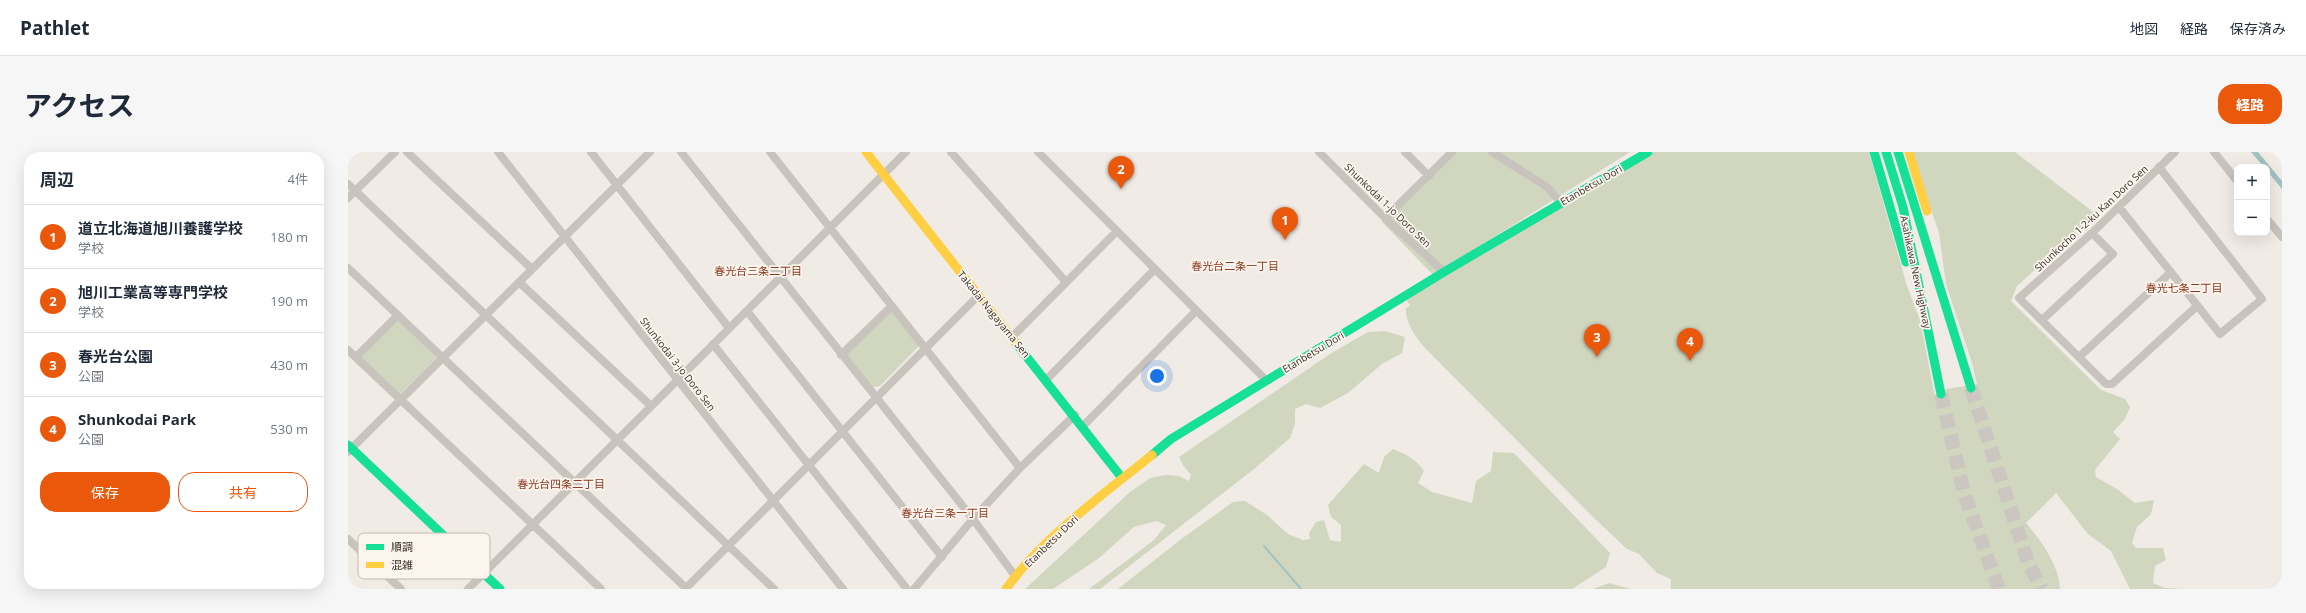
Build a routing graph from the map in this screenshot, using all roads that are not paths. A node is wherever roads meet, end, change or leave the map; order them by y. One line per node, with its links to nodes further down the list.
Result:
1 (395, 152): 29 (street)
2 (408, 152): 41 (street)
3 (498, 152): 38 (street, Shunkodai 3-jo Doro Sen)
4 (591, 152): 28 (street)
5 (650, 152): 28 (street)
6 (681, 152): 46 (street)
7 (770, 152): 35 (street)
8 (866, 152): 24 (main road, Takadai Nagayama Sen)
9 (906, 152): 24 (street)
10 (950, 152): 48 (street)
11 (1038, 152): 36 (street)
12 (1319, 152): 33 (street, Shunkodai 1-jo Doro Sen)
13 (1405, 152): 25 (street)
14 (1452, 152): 25 (street)
15 (1492, 152): 31 (street)
16 (1648, 152): 31 (main road, Etanbetsu Dori)
17 (1874, 152): 50 (main road)
18 (1886, 152): 50 (main road, Asahikawa New Highway)
19 (1898, 152): 45 (main road, Asahikawa New Highway)
20 (1909, 152): 45 (main road)
21 (2175, 152): 23 (street, Shunkocho 1-2-ku Kan Doro Sen)
22 (2214, 152): 26 (street)
23 (2159, 168): 32 (street, Shunkocho 1-2-ku Kan Doro Sen); 52 (street)
24 (883, 174): 35 (street); 49 (main road, Takadai Nagayama Sen)
25 (1429, 176): 33 (street)
26 (2234, 177)
27 (348, 184): 29 (street)
28 (617, 185): 38 (street); 58 (street)
29 (355, 191): 30 (street); 56 (street)
30 (348, 198)
31 (1560, 202): 43 (main road, Etanbetsu Dori)
32 (2120, 207): 37 (street, Shunkocho 1-2-ku Kan Doro Sen); 44 (street)
33 (1385, 218): 43 (street, Shunkodai 1-jo Doro Sen)
34 (2270, 223): 39 (street)
35 (830, 228): 46 (street); 51 (street)
36 (1117, 231): 42 (street); 48 (street)
37 (2092, 232): 57 (street); 57 (street, Shunkocho 1-2-ku Kan Doro Sen)
38 (564, 236): 41 (street); 67 (street, Shunkodai 3-jo Doro Sen)
39 (2282, 237)
40 (348, 268): 55 (street)
41 (532, 269): 47 (street)
42 (1156, 270): 54 (street); 68 (street)
43 (1444, 272): 69 (main road, Etanbetsu Dori)
44 (2171, 272): 52 (street); 65 (street)
45 (1936, 273): 70 (main road, Asahikawa New Highway)
46 (780, 278): 53 (street); 63 (street)
47 (520, 282): 56 (street); 74 (street)
48 (1066, 282): 59 (street)
49 (979, 295): 59 (main road, Takadai Nagayama Sen); 61 (street)
50 (1922, 300): 71 (main road, Asahikawa New Highway)
51 (892, 306): 61 (street); 63 (street)
52 (2197, 306): 65 (street)
53 (747, 311): 58 (street); 77 (street)
54 (1196, 311): 69 (street); 76 (street)
55 (398, 315): 64 (street); 66 (street)
56 (486, 315): 66 (street); 78 (street)
57 (2042, 320): 65 (street)
58 (729, 328): 60 (street)
59 (1013, 336): 68 (main road, Takadai Nagayama Sen)
60 (714, 344): 67 (street); 80 (street)
61 (926, 348): 72 (street); 81 (street)
62 (348, 350): 64 (street)
63 (840, 355): 72 (street)
64 (356, 357): 73 (street)
65 (2079, 357)
66 (443, 358): 73 (street); 83 (street)
67 (678, 380): 74 (street); 84 (street, Shunkodai 3-jo Doro Sen)
68 (1046, 380): 75 (main road, Takadai Nagayama Sen)
69 (1266, 380): 82 (main road, Etanbetsu Dori)
70 (1971, 388)
71 (1941, 394)
72 (875, 398): 77 (street); 85 (street)
73 (401, 400): 79 (street); 86 (street)
74 (651, 406): 78 (street)
75 (1075, 415): 76 (main road, Takadai Nagayama Sen); 81 (street)
76 (1083, 426): 82 (main road, Takadai Nagayama Sen)
77 (842, 432): 80 (street); 91 (street)
78 (617, 439): 83 (street); 89 (street)
79 (349, 448): 87 (main road)
80 (809, 465): 84 (street); 104 (street)
81 (1020, 468): 85 (street)
82 (1122, 478): 93 (main road, Etanbetsu Dori)
83 (574, 482): 86 (street); 101 (street)
84 (773, 500): 89 (street); 103 (street, Shunkodai 3-jo Doro Sen)
85 (973, 519): 91 (street); 93 (street)
86 (533, 525): 92 (street); 100 (street)
87 (440, 533)
88 (348, 539): 90 (street)
89 (728, 546): 101 (street); 102 (street)
90 (358, 548)
91 (942, 557): 105 (street)
92 (490, 568)
93 (1015, 576): 106 (main road, Etanbetsu Dori)
94 (390, 579): 97 (street)
95 (479, 579): 98 (street)
96 (489, 579): 99 (main road)
97 (401, 589)
98 (468, 589)
99 (500, 589)
100 (601, 589)
101 (686, 589)
102 (774, 589)
103 (844, 589)
104 (908, 589)
105 (914, 589)
106 (1006, 589)

